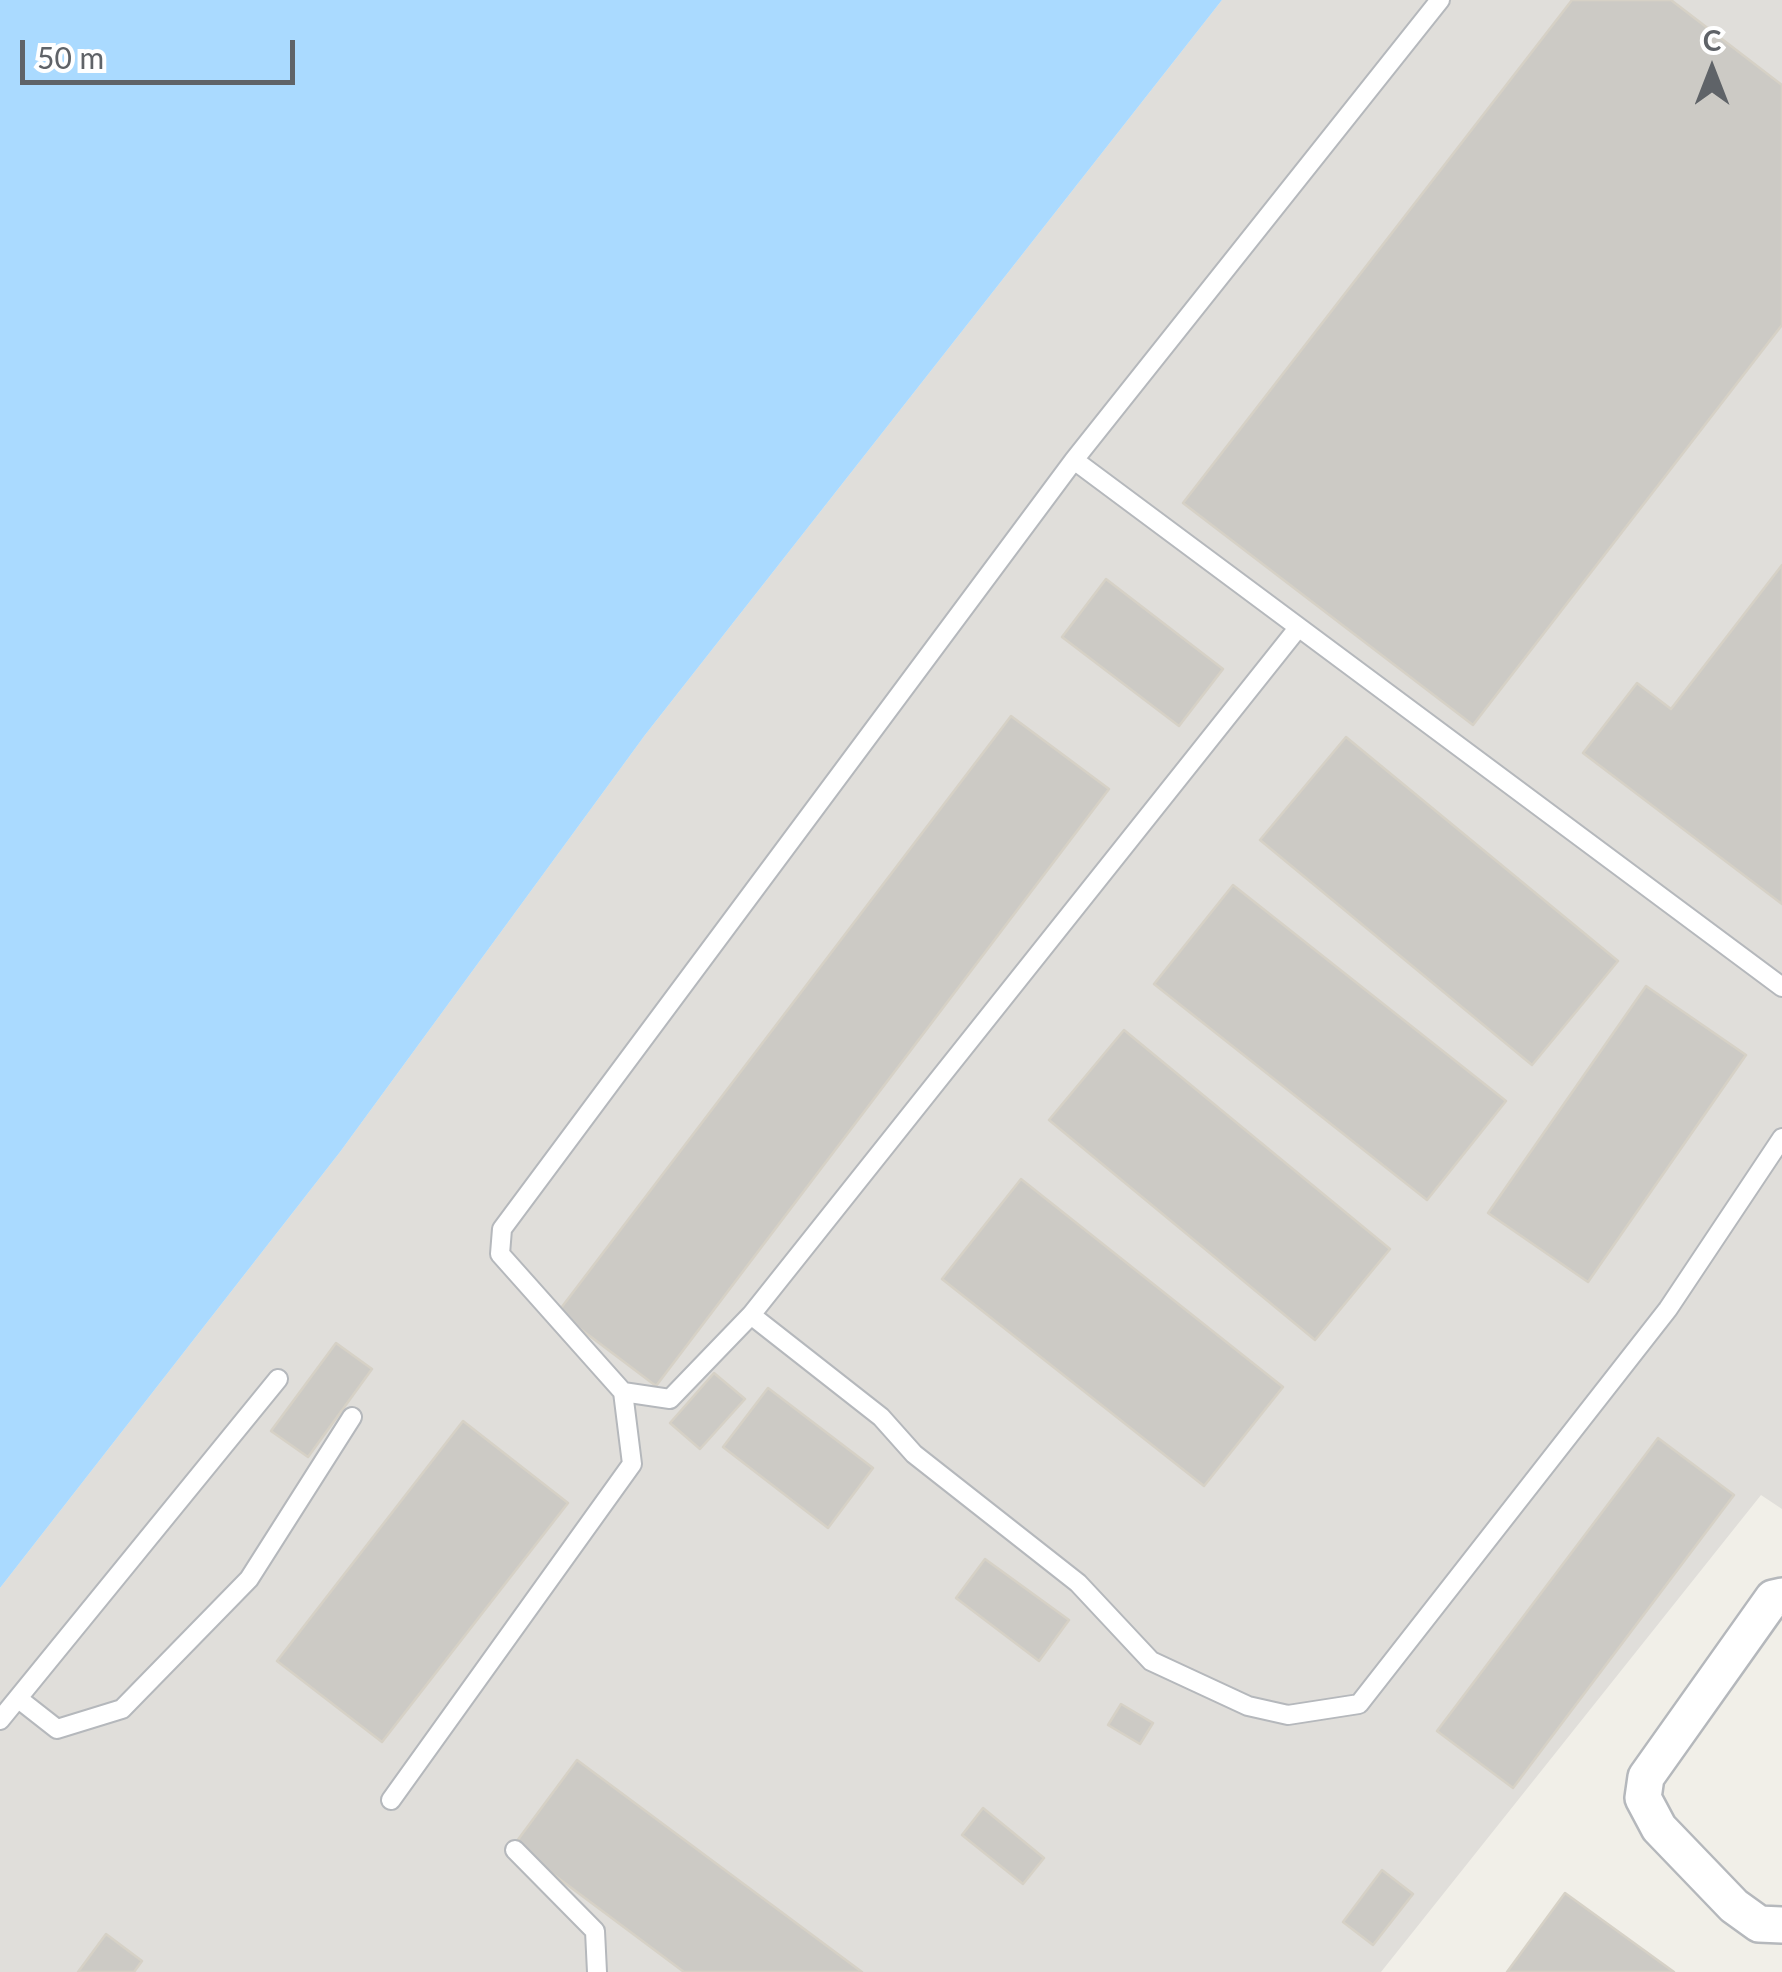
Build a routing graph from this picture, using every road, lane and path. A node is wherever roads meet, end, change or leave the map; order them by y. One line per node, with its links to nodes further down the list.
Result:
1 (1440, 0): 2 (lane)
2 (1074, 460): 3 (lane); 8 (lane)
3 (1298, 628): 4 (lane); 6 (lane)
4 (1782, 987)
5 (1782, 1138): 6 (lane)
6 (751, 1315): 8 (lane)
7 (278, 1379): 11 (lane)
8 (622, 1392): 13 (lane)
9 (352, 1416): 11 (lane)
10 (1782, 1596): 15 (street)
11 (20, 1700): 12 (lane)
12 (0, 1720)
13 (391, 1800)
14 (515, 1850): 16 (lane)
15 (1782, 1925)
16 (597, 1972)

